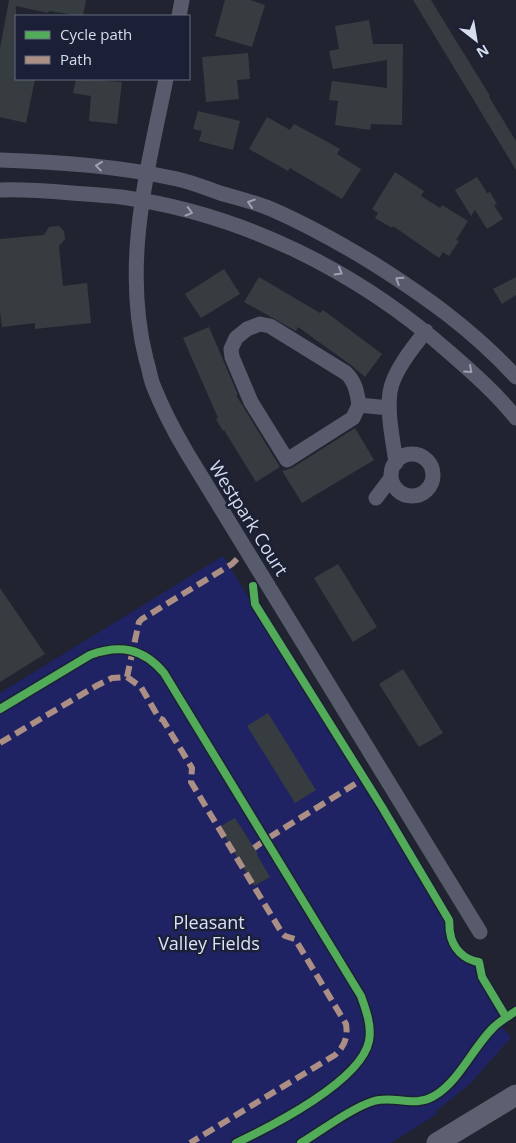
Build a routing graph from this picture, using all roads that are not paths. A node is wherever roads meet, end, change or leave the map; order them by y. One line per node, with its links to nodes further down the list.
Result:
1 (182, 0): 2 (street)
2 (179, 15)
3 (166, 80): 5 (street, Westpark Court)
4 (0, 160): 5 (street, one-way to 4)
5 (147, 174): 7 (street, Westpark Court); 9 (street, one-way to 5)
6 (0, 190): 7 (street)
7 (142, 200): 8 (street, one-way to 8); 18 (street, Westpark Court)
8 (426, 332): 11 (street); 12 (street, one-way to 12)
9 (516, 377)
10 (359, 404): 10 (street); 11 (street)
11 (390, 408): 13 (street)
12 (516, 418)
13 (393, 438): 14 (street); 15 (street)
14 (409, 455): 15 (street); 17 (street)
15 (396, 463): 16 (street)
16 (391, 478): 17 (street); 17 (street)
17 (399, 492)
18 (480, 932)
19 (516, 1088): 21 (highway)
20 (516, 1096): 21 (highway)
21 (465, 1126): 22 (highway)
22 (437, 1143)

